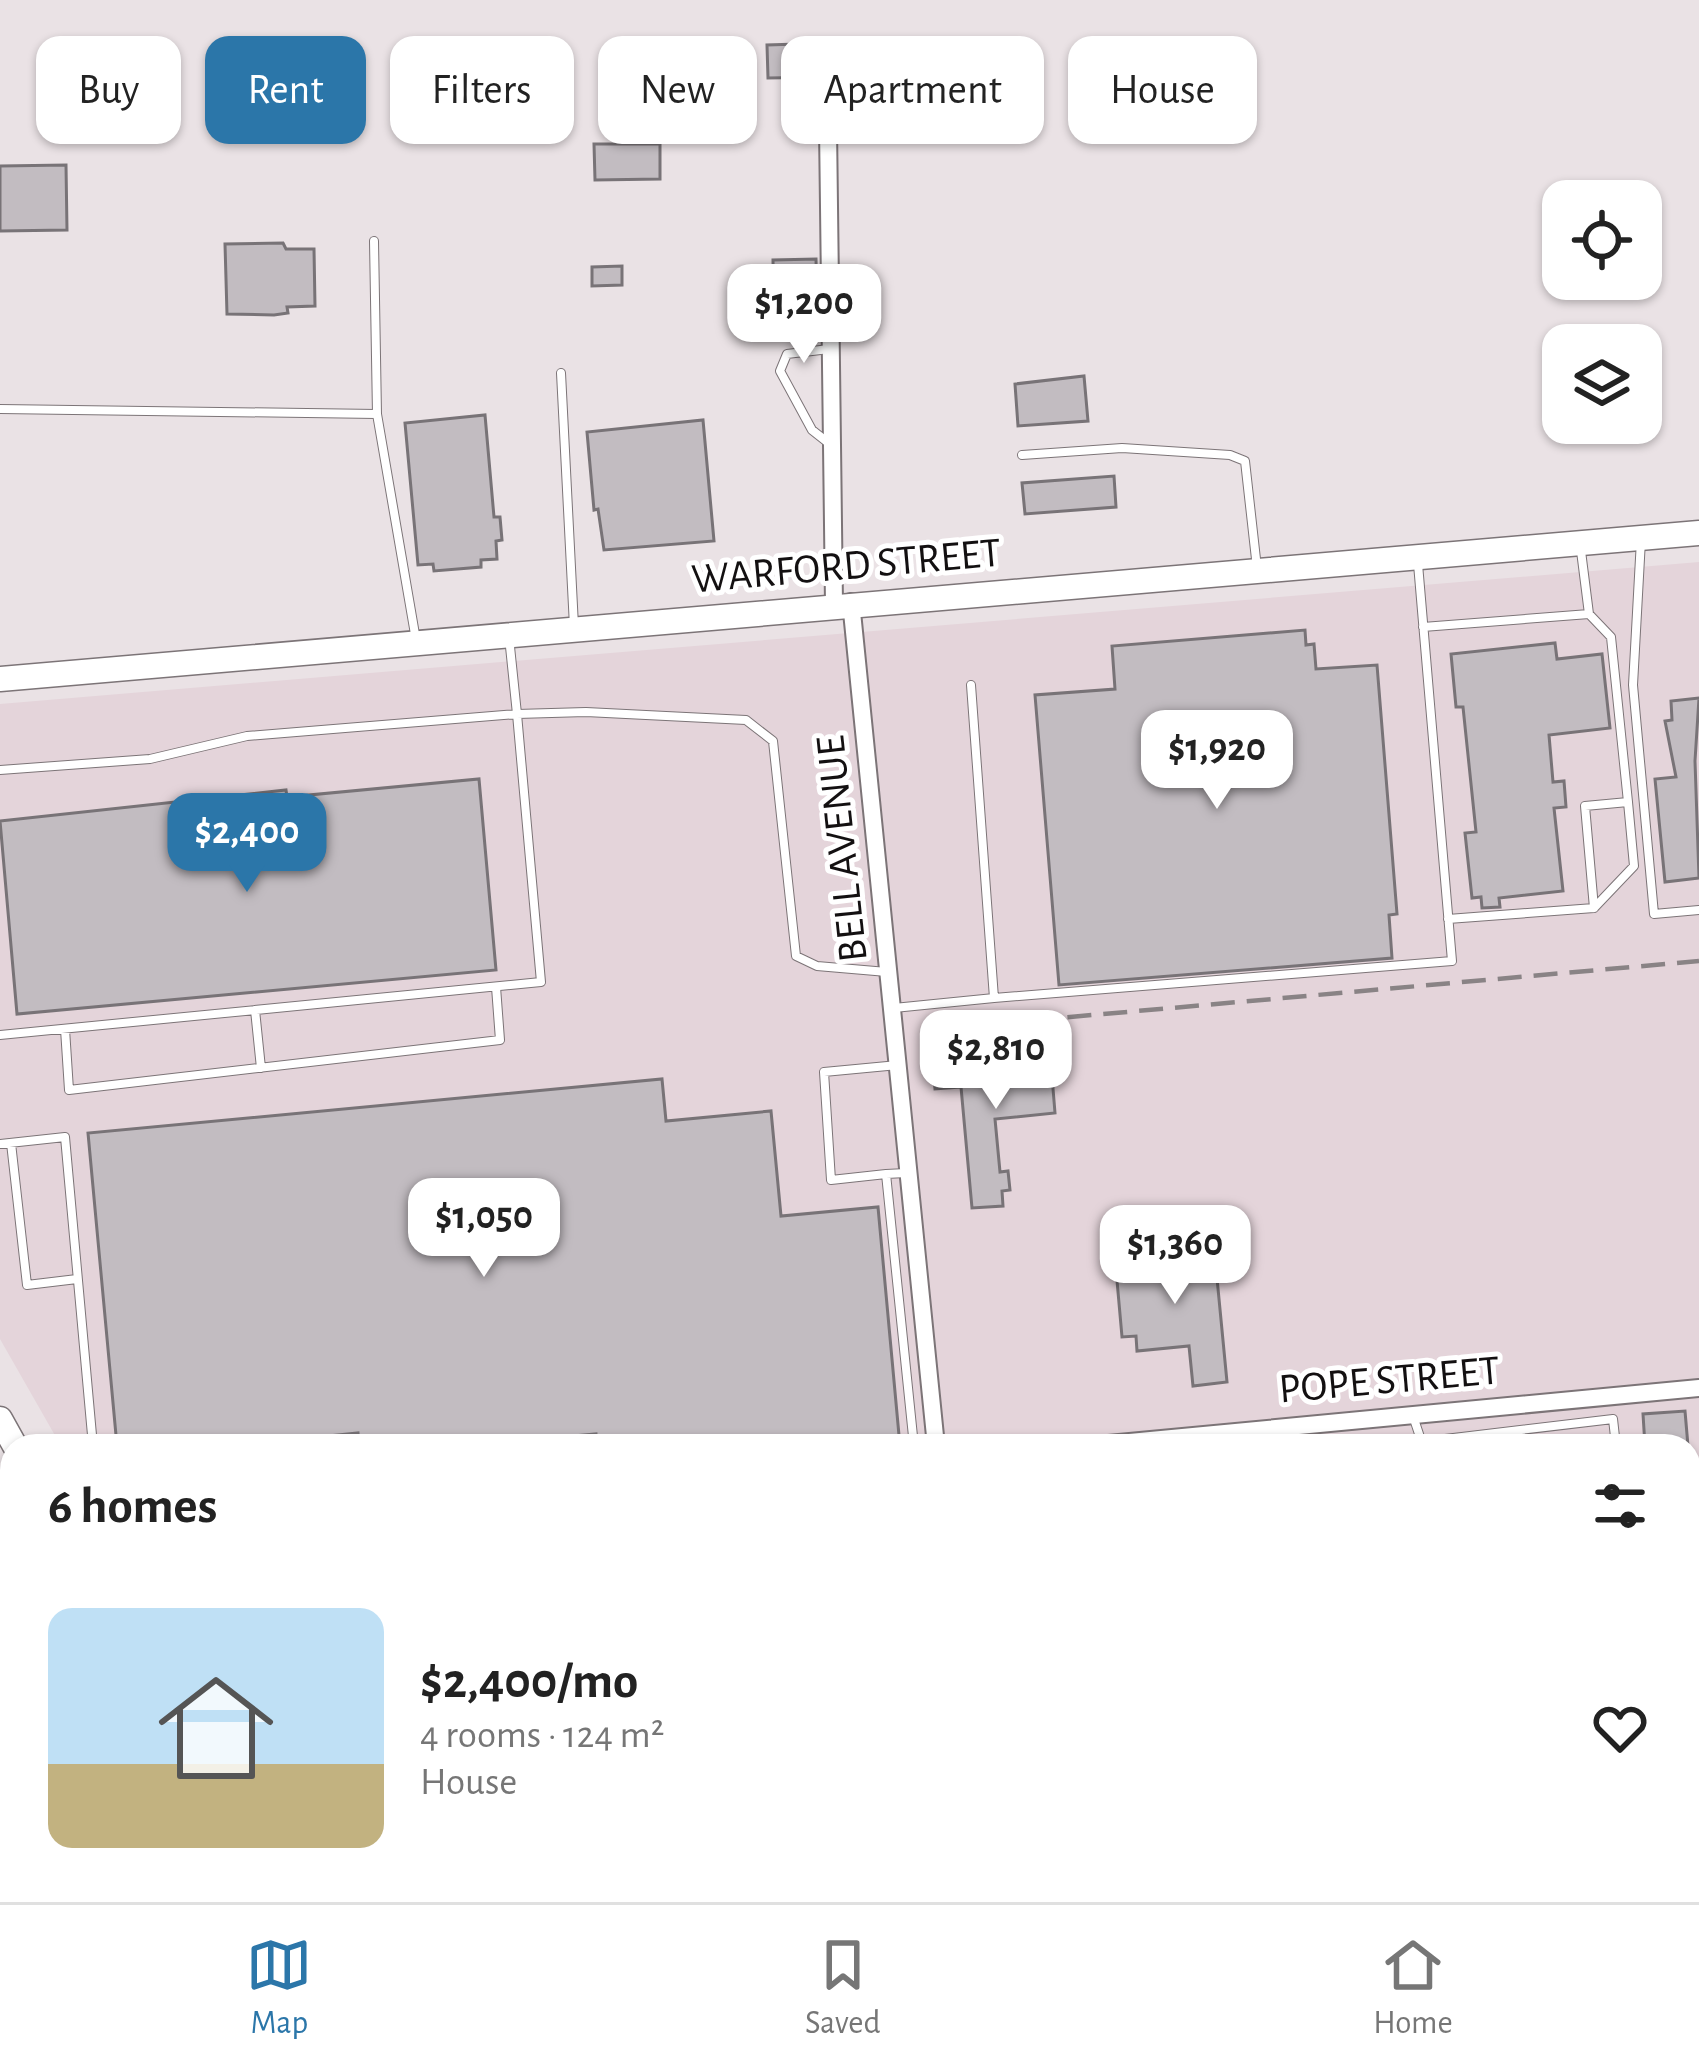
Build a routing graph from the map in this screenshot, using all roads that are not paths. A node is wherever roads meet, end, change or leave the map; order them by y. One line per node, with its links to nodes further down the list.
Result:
1 (828, 144): 3 (street, BELL AVENUE)
2 (374, 241): 6 (lane)
3 (830, 350): 7 (street, BELL AVENUE); 7 (lane)
4 (561, 374): 16 (lane)
5 (0, 409): 6 (lane)
6 (377, 414): 19 (lane)
7 (832, 446): 14 (street, BELL AVENUE)
8 (1022, 455): 13 (lane)
9 (1699, 533): 10 (main road, WARFORD STREET)
10 (1641, 538): 11 (main road, WARFORD STREET); 26 (lane)
11 (1580, 543): 12 (main road, WARFORD STREET); 15 (lane)
12 (1417, 556): 13 (main road, WARFORD STREET); 17 (lane)
13 (1257, 569): 14 (main road, WARFORD STREET)
14 (843, 603): 16 (main road, WARFORD STREET); 28 (street, BELL AVENUE)
15 (1589, 614): 17 (lane); 24 (lane)
16 (574, 627): 18 (main road, WARFORD STREET)
17 (1423, 627): 27 (lane)
18 (509, 633): 19 (main road, WARFORD STREET); 22 (lane)
19 (416, 642): 20 (main road, WARFORD STREET)
20 (0, 679)
21 (970, 686): 30 (lane)
22 (517, 715): 23 (lane); 28 (lane); 29 (lane)
23 (0, 770)
24 (1628, 802): 25 (lane); 25 (lane)
25 (1594, 908): 27 (lane)
26 (1699, 910)
27 (1448, 919): 30 (lane)
28 (888, 971): 31 (street, BELL AVENUE)
29 (496, 987): 32 (lane); 36 (lane)
30 (994, 998): 31 (lane)
31 (892, 1008): 35 (street, BELL AVENUE)
32 (254, 1010): 33 (lane); 36 (lane)
33 (65, 1029): 34 (lane); 36 (lane)
34 (0, 1035)
35 (898, 1065): 38 (street, BELL AVENUE); 39 (lane)
36 (260, 1067)
37 (5, 1143): 40 (lane); 40 (lane)
38 (909, 1173): 39 (lane); 45 (street, BELL AVENUE)
39 (886, 1174): 44 (lane)
40 (76, 1279): 43 (lane)
41 (1699, 1388): 42 (street, POPE STREET)
42 (1413, 1415): 46 (street, POPE STREET); 47 (lane)
43 (92, 1434)
44 (913, 1434)
45 (935, 1434)
46 (1214, 1434)
47 (1419, 1434)
48 (1487, 1434): 49 (lane)
49 (1615, 1434)

